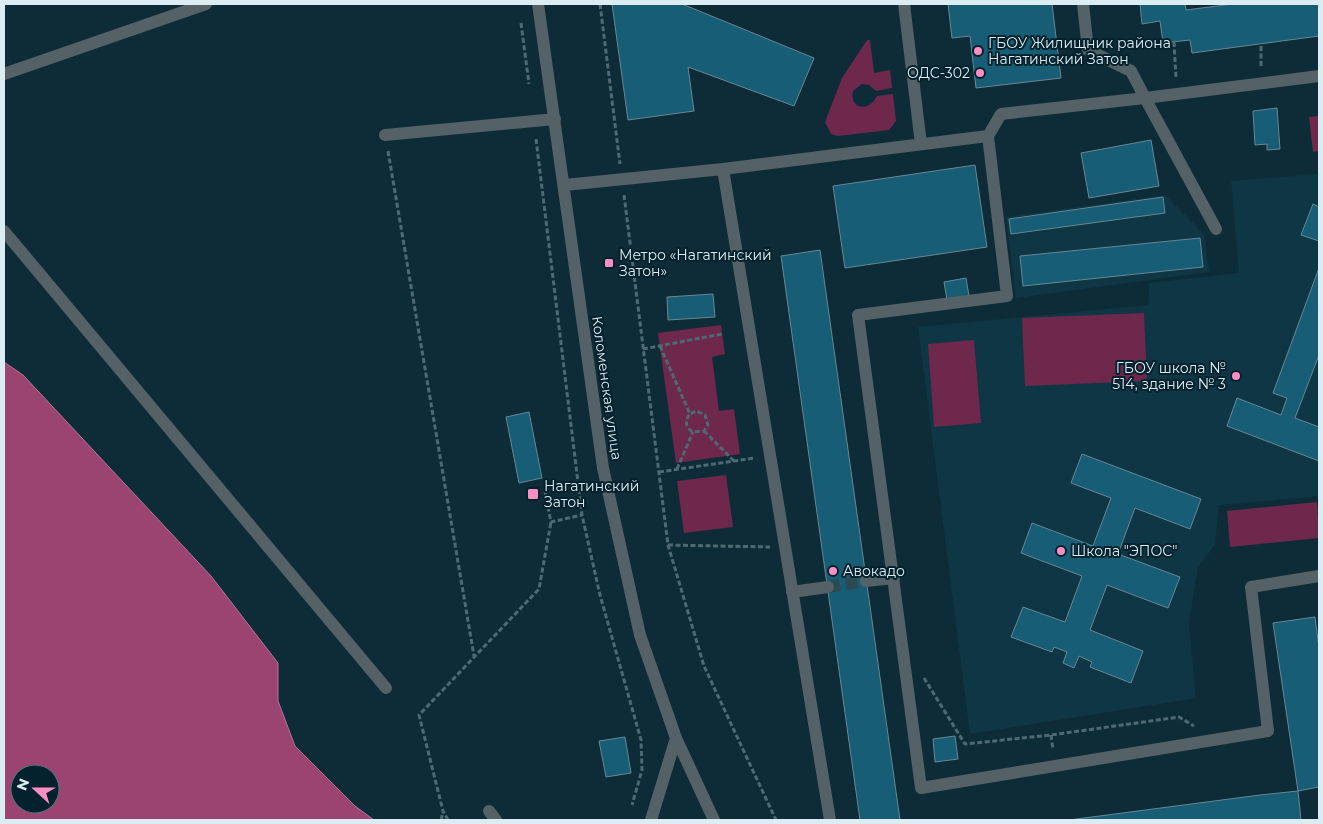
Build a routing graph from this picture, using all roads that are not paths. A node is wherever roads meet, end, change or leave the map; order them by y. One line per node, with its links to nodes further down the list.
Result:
1 (206, 4): 5 (street)
2 (538, 4): 8 (street, Коломенская улица)
3 (904, 4): 11 (street)
4 (1083, 4): 7 (street)
5 (4, 74)
6 (1319, 76): 7 (street)
7 (1145, 98): 10 (street); 14 (street)
8 (555, 119): 9 (street); 13 (street, Коломенская улица)
9 (385, 136)
10 (988, 136): 11 (street); 17 (street)
11 (921, 144): 12 (street)
12 (723, 170): 13 (street); 20 (street)
13 (565, 185): 22 (street, Коломенская улица)
14 (1216, 229)
15 (4, 231): 21 (street)
16 (1319, 576): 17 (street)
17 (894, 578): 18 (street)
18 (866, 581)
19 (828, 587): 20 (street)
20 (792, 592): 25 (street)
21 (386, 688)
22 (676, 738): 23 (street); 24 (street, Коломенская улица)
23 (651, 820)
24 (714, 820)
25 (830, 820)

